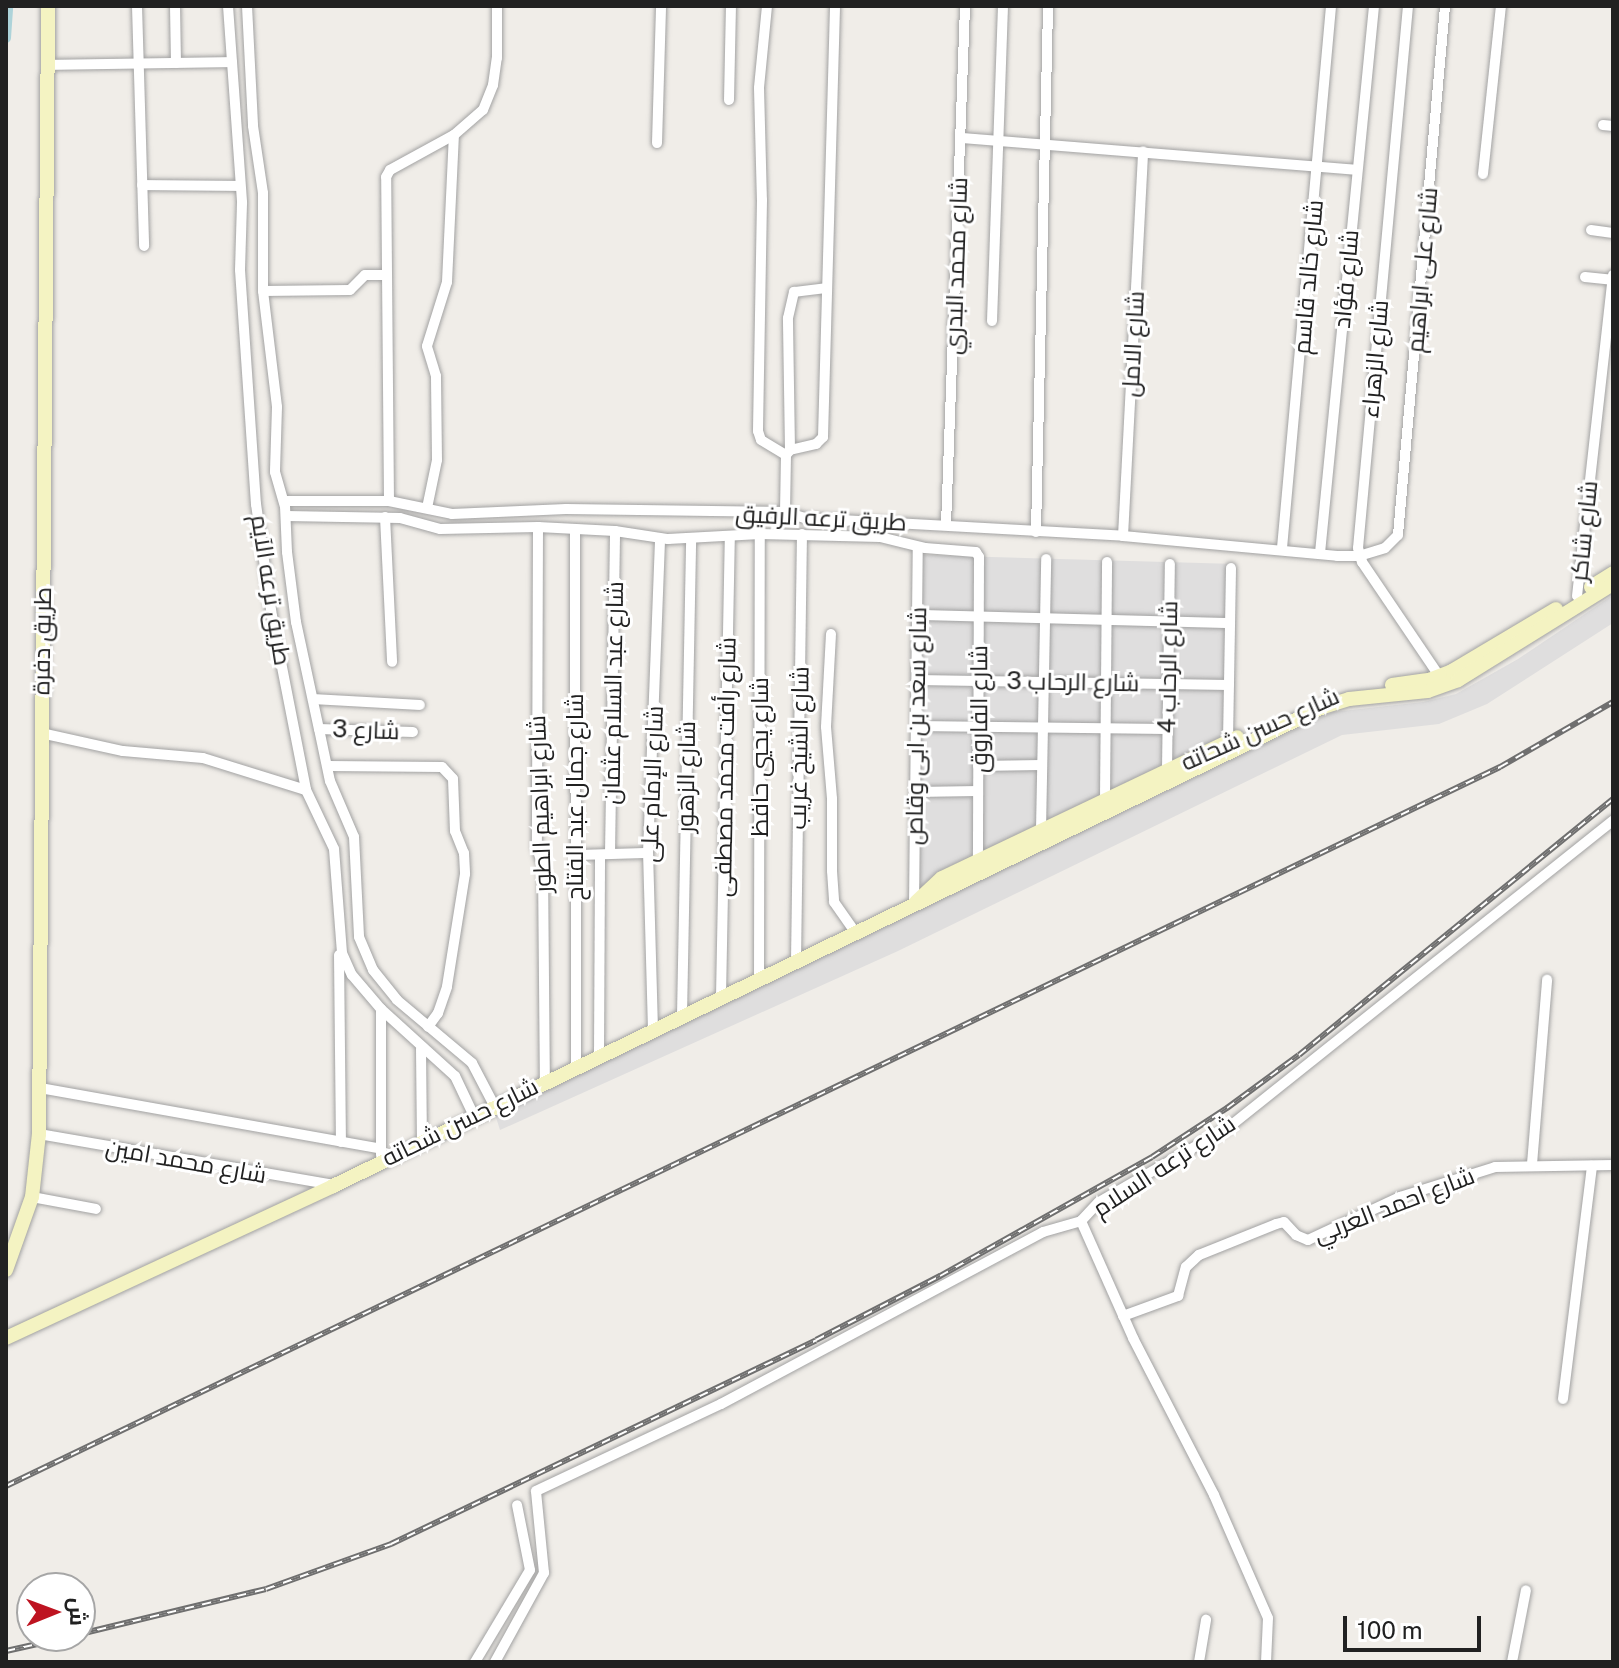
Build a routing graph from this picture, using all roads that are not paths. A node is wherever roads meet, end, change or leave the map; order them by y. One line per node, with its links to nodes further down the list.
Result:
1 (48, 6): 22 (main road, طريق دفرة)
2 (137, 6): 21 (street)
3 (175, 6): 20 (street)
4 (228, 6): 19 (street, طريق ترعه الآيم)
5 (247, 6): 42 (street, طريق ترعه الآيم)
6 (497, 6): 24 (street)
7 (661, 6): 27 (street)
8 (731, 6): 23 (street)
9 (767, 6): 44 (street)
10 (835, 6): 41 (street)
11 (965, 6): 25 (street, شارع محمد البدري)
12 (1003, 6): 26 (street)
13 (1048, 6): 28 (street)
14 (1331, 6): 30 (street, شارع خالد قاسم)
15 (1374, 6): 31 (street, شارع فؤاد)
16 (1408, 6): 65 (street, شارع الزهراء)
17 (1445, 6): 65 (street, شارع على ابراهيم)
18 (1501, 6): 32 (street)
19 (232, 62): 20 (street); 34 (street, طريق ترعه الآيم)
20 (176, 63): 21 (street)
21 (139, 64): 22 (street); 33 (street)
22 (47, 65): 99 (main road, طريق دفرة)
23 (729, 100)
24 (454, 135): 38 (street); 47 (street)
25 (961, 138): 26 (street); 51 (street, شارع محمد البدري)
26 (999, 141): 28 (street); 43 (street)
27 (657, 143)
28 (1044, 144): 29 (street); 55 (street)
29 (1143, 152): 30 (street); 59 (street, شارع الامل)
30 (1318, 165): 31 (street); 63 (street, شارع خالد قاسم)
31 (1357, 170): 64 (street, شارع فؤاد)
32 (1483, 174)
33 (142, 185): 34 (street); 37 (street)
34 (240, 186): 105 (street, طريق ترعه الآيم)
35 (1591, 230): 36 (street)
36 (1613, 233)
37 (144, 246)
38 (385, 275): 42 (street); 46 (street)
39 (1585, 277): 40 (street)
40 (1613, 277): 73 (street, شارع شاكر)
41 (827, 288): 44 (street); 44 (street)
42 (263, 291): 45 (street, طريق ترعه الآيم)
43 (992, 321)
44 (788, 452): 48 (street)
45 (284, 501): 46 (street, طريق ترعه الرفيق); 49 (street, طريق ترعه الآيم)
46 (389, 501): 47 (street, طريق ترعه الرفيق)
47 (427, 508): 48 (street, طريق ترعه الرفيق)
48 (785, 512): 51 (street, طريق ترعه الرفيق)
49 (286, 516): 50 (street, طريق ترعه الرفيق); 90 (street, طريق ترعه الآيم)
50 (385, 517): 52 (street, طريق ترعه الرفيق); 82 (street)
51 (946, 525): 55 (street, طريق ترعه الرفيق)
52 (538, 527): 53 (street, طريق ترعه الرفيق); 129 (street, شارع ابراهيم الطور)
53 (575, 529): 54 (street, طريق ترعه الرفيق); 113 (street, شارع جمال عبد الفتاح)
54 (615, 531): 60 (street, طريق ترعه الرفيق); 112 (street, شارع عبد السلام عثمان)
55 (1036, 532): 59 (street, طريق ترعه الرفيق)
56 (760, 534): 57 (street, طريق ترعه الرفيق); 58 (street, طريق ترعه الرفيق); 119 (street, شارع يحيي حافظ)
57 (802, 534): 62 (street, طريق ترعه الرفيق); 118 (street, شارع الشيخ غريب)
58 (730, 536): 61 (street, طريق ترعه الرفيق); 121 (street, شارع رأفت محمد مصطفى)
59 (1123, 536): 63 (street, طريق ترعه الرفيق)
60 (660, 538): 61 (street, طريق ترعه الرفيق); 111 (street, شارع الإمام على)
61 (691, 538): 123 (street, شارع الزهور)
62 (918, 547): 66 (street, طريق ترعه الرفيق); 74 (street, شارع سعد بن ابى وقاص)
63 (1282, 548): 64 (street, طريق ترعه الرفيق)
64 (1320, 553): 65 (street, طريق ترعه الرفيق)
65 (1359, 556): 85 (street)
66 (979, 557): 75 (street, شارع الفاروق)
67 (1046, 559): 76 (street)
68 (1107, 562): 77 (street)
69 (1170, 564): 78 (street, شارع الرحاب 4)
70 (1231, 568): 79 (street)
71 (1613, 573): 73 (main road, شارع حسن شحاته)
72 (1613, 584): 80 (main road, شارع حسن شحاته)
73 (1577, 596): 80 (main road, شارع حسن شحاته)
74 (918, 615): 75 (street); 83 (street, شارع سعد بن ابى وقاص)
75 (979, 616): 76 (street); 84 (street, شارع الفاروق)
76 (1044, 618): 77 (street); 86 (street)
77 (1106, 620): 78 (street); 87 (street)
78 (1169, 622): 79 (street); 88 (street, شارع الرحاب 4)
79 (1230, 623): 89 (street)
80 (1533, 628): 85 (main road, شارع حسن شحاته)
81 (831, 634): 116 (street)
82 (392, 662)
83 (917, 680): 84 (street, شارع الرحاب 3); 92 (street, شارع سعد بن ابى وقاص)
84 (979, 681): 86 (street, شارع الرحاب 3); 93 (street, شارع الفاروق)
85 (1443, 681): 100 (main road, شارع حسن شحاته); 115 (main road, شارع حسن شحاته)
86 (1043, 682): 87 (street, شارع الرحاب 3); 94 (street)
87 (1106, 683): 88 (street, شارع الرحاب 3); 95 (street)
88 (1168, 684): 89 (street, شارع الرحاب 3); 97 (street, شارع الرحاب 4)
89 (1229, 685): 100 (street)
90 (313, 699): 91 (street); 96 (street, طريق ترعه الآيم)
91 (420, 705)
92 (916, 726): 93 (street); 107 (street, شارع سعد بن ابى وقاص)
93 (979, 727): 94 (street); 103 (street, شارع الفاروق)
94 (1042, 728): 95 (street); 101 (street)
95 (1105, 728): 97 (street); 108 (street)
96 (319, 729): 98 (street, شارع 3); 102 (street, طريق ترعه الآيم)
97 (1167, 729): 104 (street, شارع الرحاب 4)
98 (413, 732)
99 (41, 733): 105 (street); 130 (main road, طريق دفرة)
100 (1228, 741): 104 (main road, شارع حسن شحاته)
101 (1041, 765): 103 (street); 110 (street)
102 (328, 766): 124 (street, طريق ترعه الآيم); 124 (street)
103 (978, 766): 106 (street, شارع الفاروق)
104 (1167, 769): 108 (main road, شارع حسن شحاته)
105 (306, 790): 117 (street, طريق ترعه الآيم)
106 (978, 791): 107 (street); 114 (street, شارع الفاروق)
107 (915, 792): 115 (street, شارع سعد بن ابى وقاص)
108 (1105, 799): 110 (main road, شارع حسن شحاته)
109 (1613, 821): 143 (street, شارع ترعه السلام)
110 (1041, 830): 114 (main road, شارع حسن شحاته)
111 (648, 853): 112 (street); 125 (street, شارع الإمام على)
112 (605, 854): 113 (street); 127 (street, شارع عبد السلام عثمان)
113 (575, 855): 128 (street, شارع جمال عبد الفتاح)
114 (978, 861): 115 (main road, شارع حسن شحاته)
115 (914, 906): 116 (main road, شارع حسن شحاته)
116 (856, 933): 118 (main road, شارع حسن شحاته)
117 (339, 937): 122 (street, طريق ترعه الآيم); 134 (street)
118 (796, 962): 119 (main road, شارع حسن شحاته)
119 (759, 979): 121 (main road, شارع حسن شحاته)
120 (1547, 980): 137 (street)
121 (721, 997): 123 (main road, شارع حسن شحاته)
122 (381, 1009): 126 (street, طريق ترعه الآيم); 136 (street)
123 (682, 1016): 125 (main road, شارع حسن شحاته)
124 (428, 1027): 131 (street, طريق ترعه الآيم)
125 (653, 1030): 127 (main road, شارع حسن شحاته)
126 (421, 1049): 132 (street, طريق ترعه الآيم); 135 (street)
127 (599, 1055): 128 (main road, شارع حسن شحاته)
128 (576, 1066): 129 (main road, شارع حسن شحاته)
129 (545, 1080): 131 (main road, شارع حسن شحاته)
130 (40, 1088): 133 (main road, طريق دفرة); 134 (street)
131 (494, 1105): 132 (main road, شارع حسن شحاته)
132 (474, 1116): 135 (main road, شارع حسن شحاته)
133 (39, 1134): 140 (street, شارع محمد امين); 141 (main road, طريق دفرة)
134 (341, 1142): 136 (street)
135 (422, 1143): 136 (main road, شارع حسن شحاته)
136 (381, 1155): 140 (main road, شارع حسن شحاته)
137 (1532, 1164): 139 (street, شارع احمد العربي); 145 (street, شارع احمد العربي)
138 (1613, 1165): 139 (street, شارع احمد العربي)
139 (1592, 1166): 147 (street)
140 (333, 1186): 146 (main road, شارع حسن شحاته)
141 (32, 1197): 142 (street); 144 (main road, طريق دفرة)
142 (96, 1209)
143 (1081, 1221): 145 (street); 152 (street, شارع ترعه السلام)
144 (6, 1270)
145 (1123, 1316): 154 (street)
146 (6, 1338)
147 (1563, 1399)
148 (517, 1505): 151 (street)
149 (1526, 1590): 155 (street)
150 (1206, 1620): 153 (street)
151 (475, 1662)
152 (495, 1662)
153 (1199, 1662)
154 (1266, 1662)
155 (1512, 1662)

